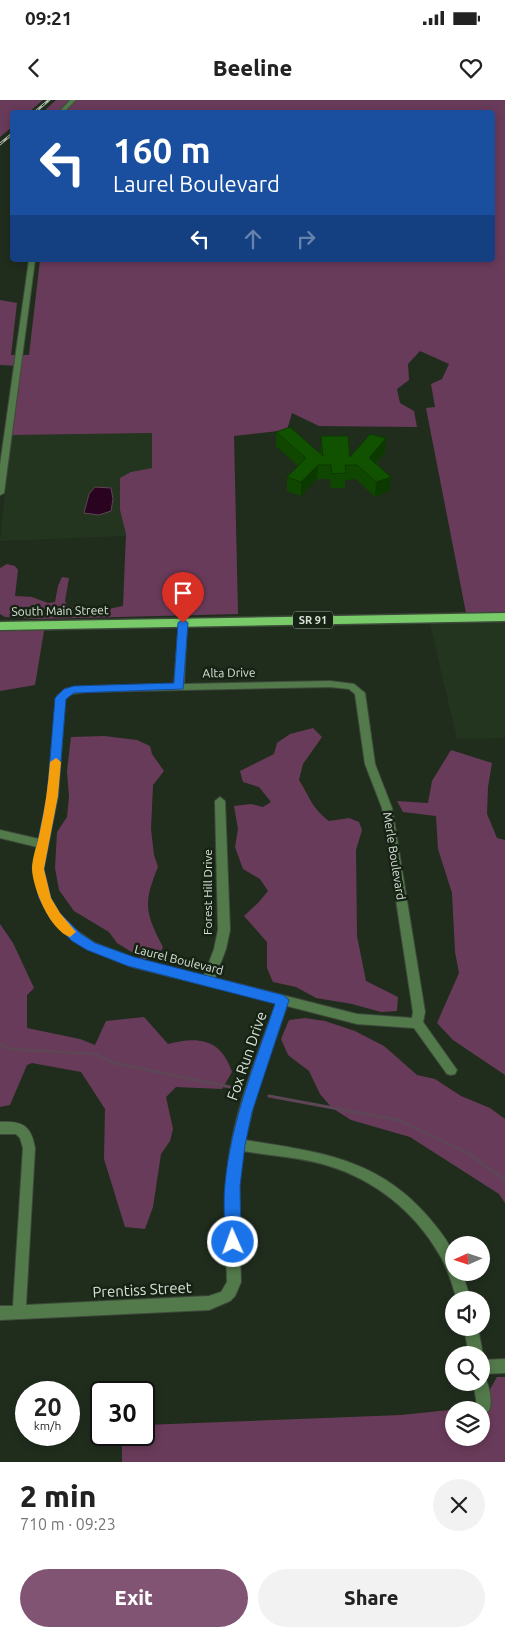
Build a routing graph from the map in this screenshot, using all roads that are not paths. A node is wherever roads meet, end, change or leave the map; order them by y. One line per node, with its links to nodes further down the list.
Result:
1 (73, 100): 2 (street)
2 (63, 110)
3 (32, 262): 4 (street)
4 (0, 493)
5 (505, 617): 6 (main road, SR 91)
6 (183, 623): 7 (main road, South Main Street / SR 91); 9 (street)
7 (0, 626)
8 (303, 684): 9 (street, Alta Drive); 16 (street, Merle Boulevard)
9 (179, 686): 10 (street, Alta Drive)
10 (58, 721): 13 (street, Laurel Boulevard)
11 (220, 801): 14 (street, Forest Hill Drive)
12 (0, 834): 13 (street)
13 (42, 844): 14 (street, Laurel Boulevard)
14 (208, 981): 15 (street, Laurel Boulevard)
15 (283, 1000): 16 (street, Laurel Boulevard); 19 (street, Fox Run Drive)
16 (417, 1023): 17 (street)
17 (451, 1070)
18 (0, 1128): 22 (street)
19 (238, 1145): 20 (street, Fox Run Drive); 21 (street)
20 (233, 1242): 22 (street, Prentiss Street)
21 (445, 1254)
22 (19, 1312): 23 (street, Prentiss Street)
23 (0, 1313)
24 (505, 1366): 25 (street)
25 (490, 1367)

